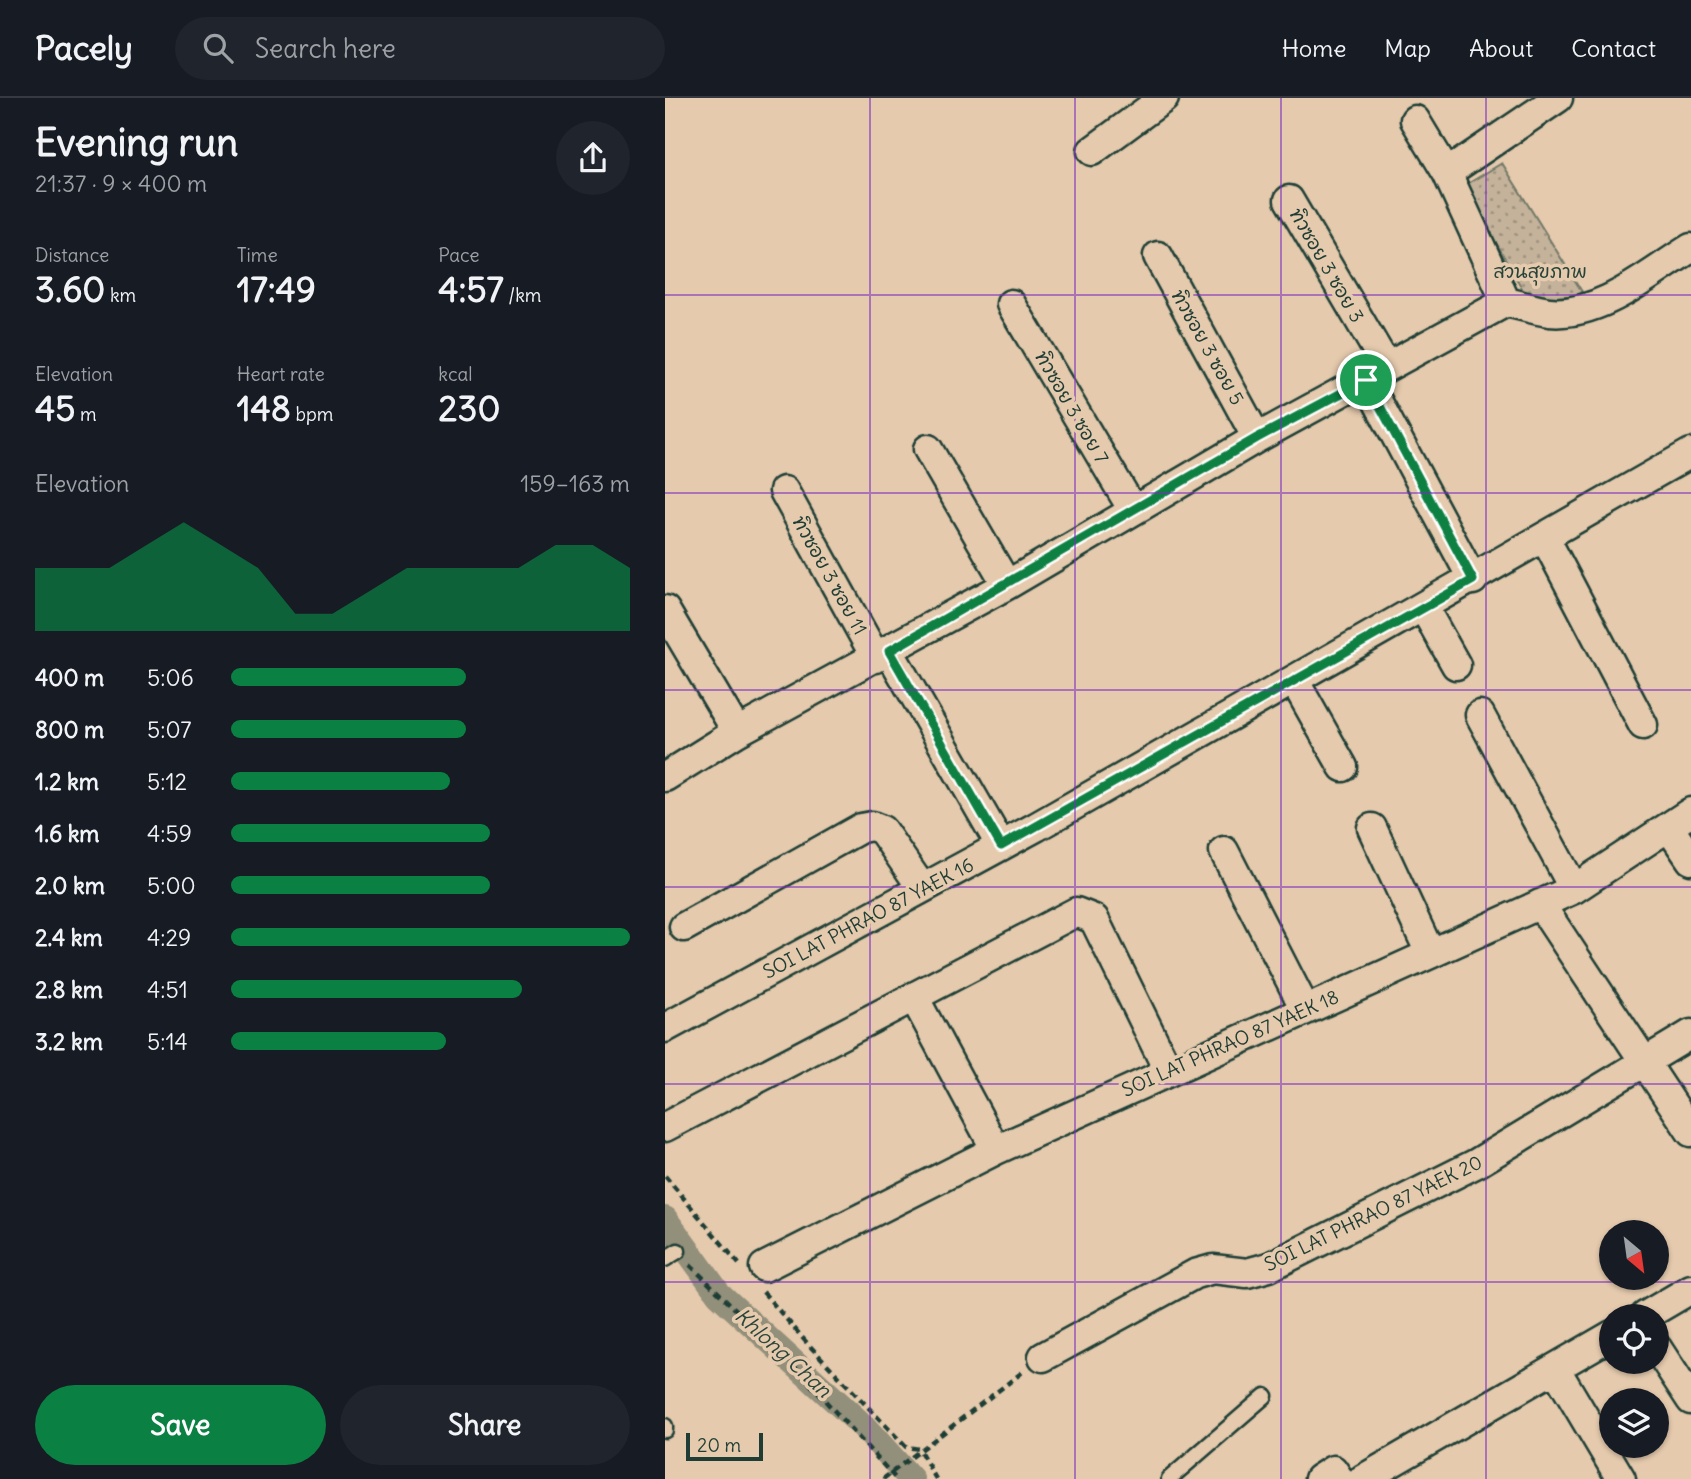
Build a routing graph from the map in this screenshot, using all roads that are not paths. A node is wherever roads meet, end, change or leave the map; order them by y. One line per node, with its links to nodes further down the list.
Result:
1 (1164, 98): 4 (street)
2 (1558, 98): 5 (street)
3 (1415, 120): 5 (street)
4 (1092, 151)
5 (1447, 173): 9 (street)
6 (1289, 200): 11 (street, ทิวซอย 3 ซอย 3)
7 (1691, 248): 9 (street)
8 (1158, 256): 12 (street, ทิวซอย 3 ซอย 5)
9 (1506, 302): 11 (street)
10 (1011, 304): 16 (street, ทิวซอย 3 ซอย 7)
11 (1376, 373): 12 (street); 18 (street, ทิวซอย 3 ซอย 3)
12 (1257, 438): 16 (street)
13 (928, 449): 19 (street)
14 (1691, 453): 17 (street, SOI LAT PHRAO 87 YAEK 16)
15 (784, 491): 22 (street, ทิวซอย 3 ซอย 11)
16 (1133, 510): 19 (street)
17 (1545, 538): 18 (street, SOI LAT PHRAO 87 YAEK 16); 26 (street)
18 (1473, 580): 20 (street, SOI LAT PHRAO 87 YAEK 16)
19 (1007, 585): 22 (street)
20 (1423, 608): 23 (street); 24 (street, SOI LAT PHRAO 87 YAEK 16)
21 (665, 610): 27 (street)
22 (882, 655): 27 (street); 32 (street, ทิวซอย 3 ซอย 11)
23 (1456, 665)
24 (1294, 680): 28 (street); 32 (street, SOI LAT PHRAO 87 YAEK 16)
25 (1479, 715): 36 (street)
26 (1643, 725)
27 (737, 732): 29 (street)
28 (1343, 767)
29 (665, 777)
30 (1680, 821): 34 (street); 36 (street, SOI LAT PHRAO 87 YAEK 18)
31 (1372, 828): 39 (street)
32 (1001, 846): 35 (street, SOI LAT PHRAO 87 YAEK 16)
33 (1224, 851): 41 (street)
34 (1691, 860)
35 (922, 888): 38 (street); 42 (street, SOI LAT PHRAO 87 YAEK 16)
36 (1574, 889): 37 (street, SOI LAT PHRAO 87 YAEK 18)
37 (1540, 904): 39 (street, SOI LAT PHRAO 87 YAEK 18); 44 (street)
38 (684, 927)
39 (1430, 953): 41 (street, SOI LAT PHRAO 87 YAEK 18)
40 (914, 997): 45 (street); 46 (street); 48 (street)
41 (1305, 1009): 45 (street, SOI LAT PHRAO 87 YAEK 18)
42 (665, 1028)
43 (1691, 1034): 44 (street, SOI LAT PHRAO 87 YAEK 20)
44 (1645, 1061): 47 (street); 55 (street, SOI LAT PHRAO 87 YAEK 20)
45 (1168, 1070): 48 (street, SOI LAT PHRAO 87 YAEK 18)
46 (665, 1127)
47 (1691, 1132)
48 (996, 1150): 51 (street, SOI LAT PHRAO 87 YAEK 18)
49 (678, 1251): 50 (lane)
50 (665, 1259)
51 (756, 1274)
52 (1691, 1289): 53 (street)
53 (1665, 1304)
54 (1599, 1343): 57 (street)
55 (1043, 1357)
56 (1669, 1366): 59 (street)
57 (1555, 1368): 63 (street); 64 (street)
58 (1265, 1396): 60 (lane)
59 (1691, 1400)
60 (1170, 1479)
61 (1319, 1479): 62 (street)
62 (1339, 1479)
63 (1363, 1479)
64 (1621, 1479)

